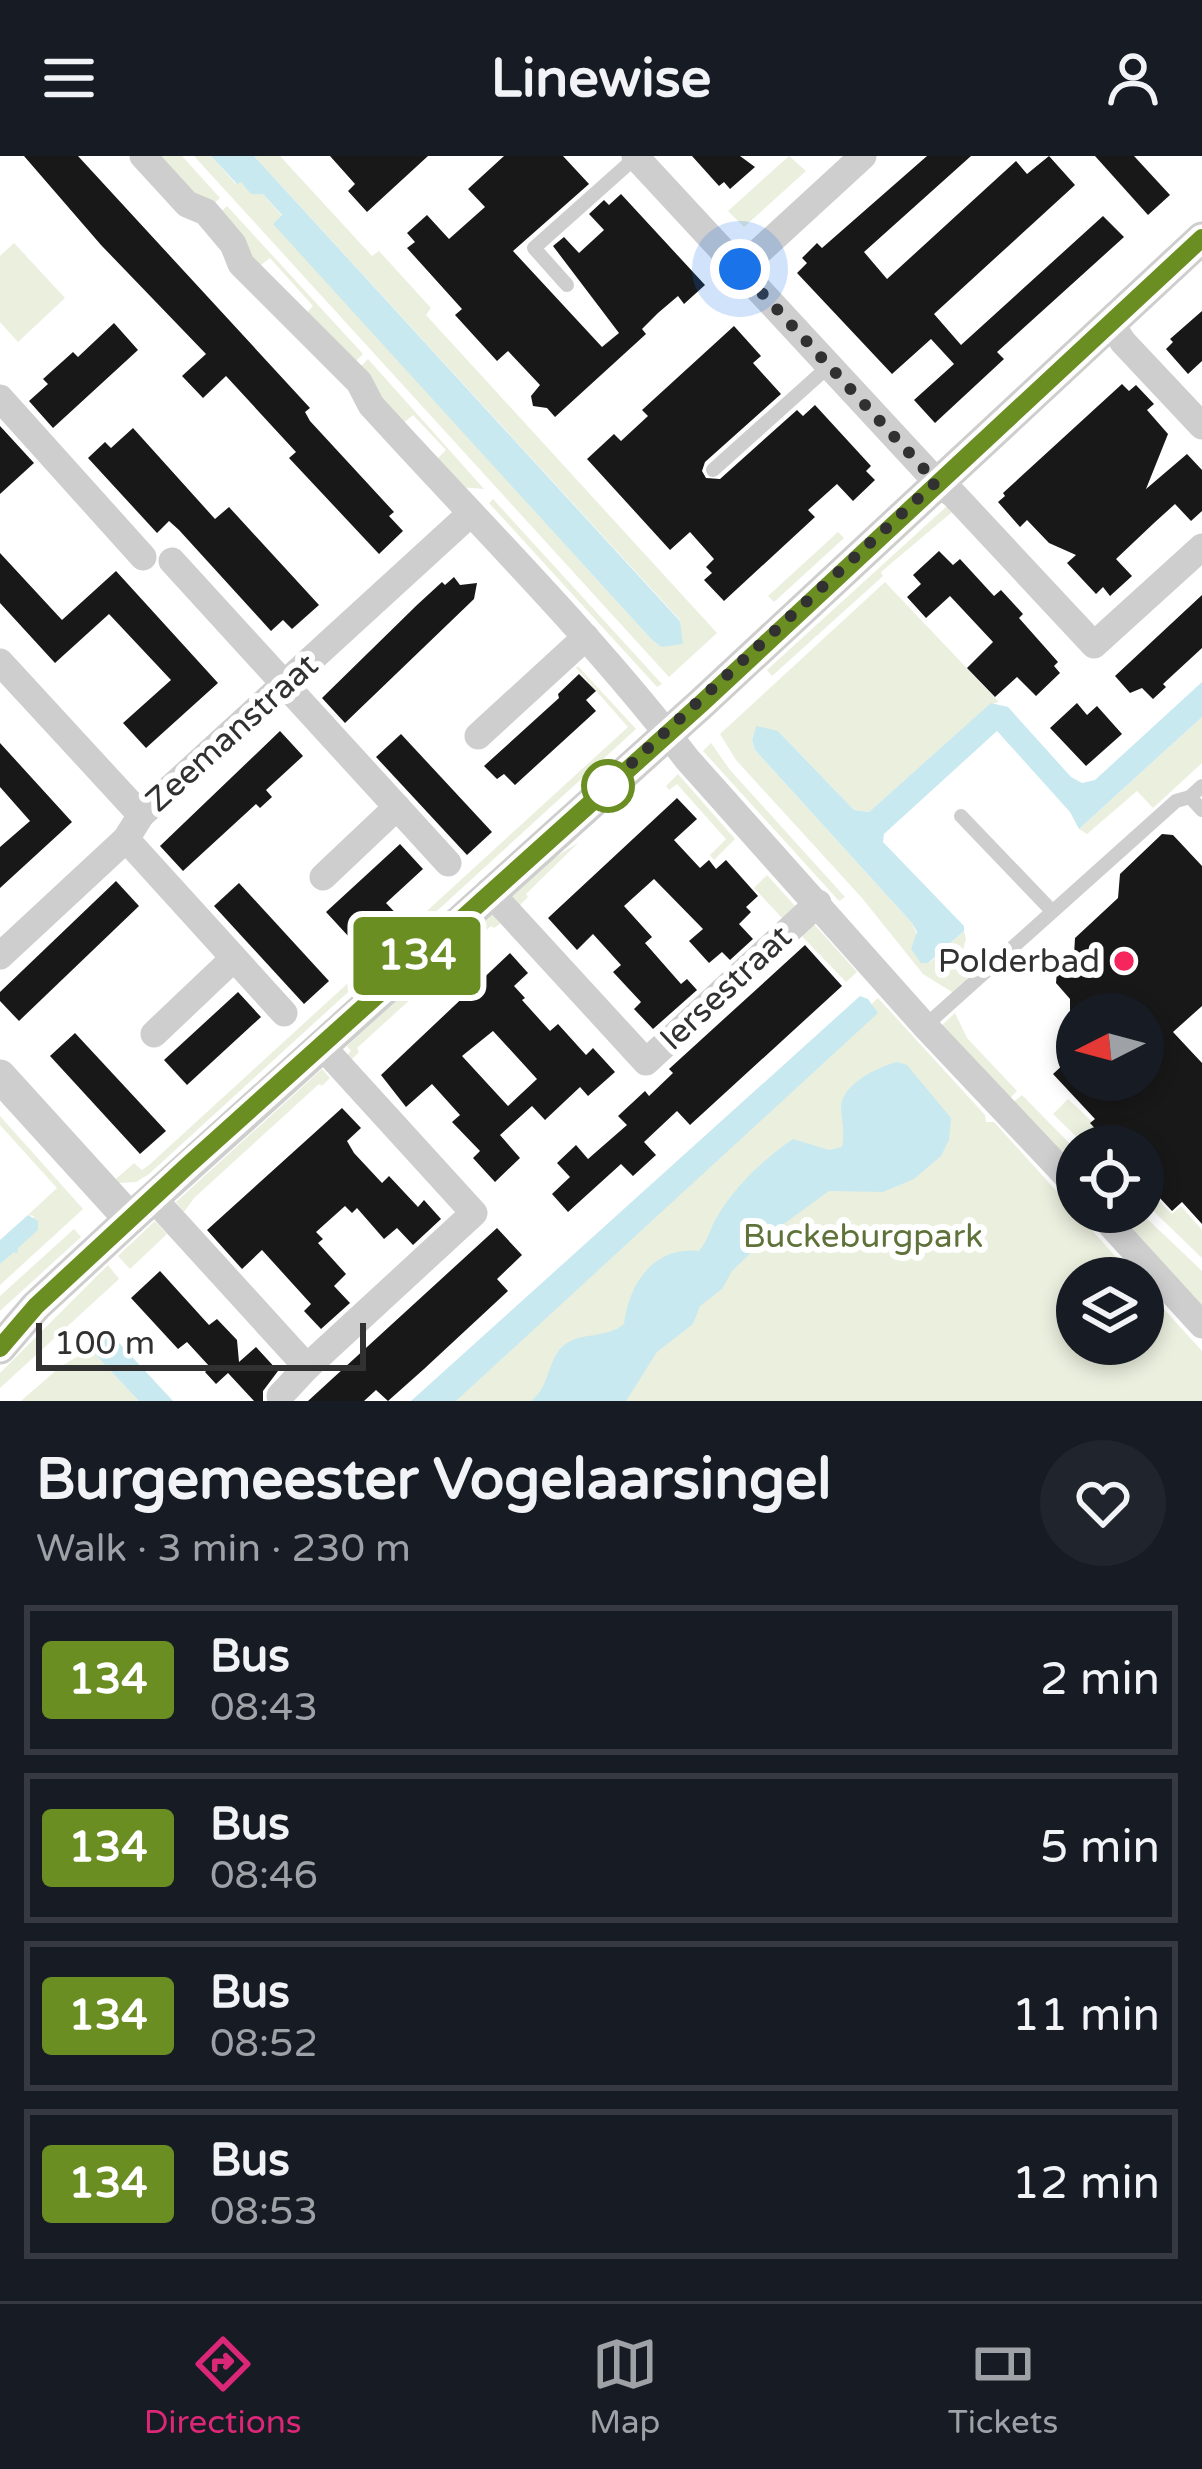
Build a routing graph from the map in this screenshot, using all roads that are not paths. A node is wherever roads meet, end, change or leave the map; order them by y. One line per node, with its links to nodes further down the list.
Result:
1 (142, 156): 13 (street, Iersestraat)
2 (635, 156): 5 (street); 6 (lane)
3 (863, 156): 5 (street)
4 (1202, 238): 7 (street)
5 (740, 269): 8 (street)
6 (567, 285)
7 (1110, 322): 10 (street); 12 (street)
8 (830, 365): 11 (lane); 12 (street)
9 (0, 398): 15 (street)
10 (1202, 426)
11 (712, 470)
12 (936, 482): 14 (street); 20 (street)
13 (470, 514): 17 (street, Iersestraat); 19 (street, Zeemanstraat)
14 (1202, 547)
15 (143, 556)
16 (172, 561): 19 (street)
17 (586, 638): 20 (street, Iersestraat); 21 (street)
18 (0, 662): 26 (street)
19 (285, 685): 23 (street); 26 (street, Zeemanstraat)
20 (668, 733): 29 (street); 30 (street, Iersestraat)
21 (478, 736)
22 (1196, 791): 24 (lane); 31 (lane)
23 (397, 807): 27 (street); 28 (street)
24 (1202, 810)
25 (961, 816): 31 (lane)
26 (133, 827): 32 (street, Zeemanstraat); 33 (street)
27 (448, 863)
28 (323, 877)
29 (489, 891): 30 (street, Iersestraat); 37 (street)
30 (818, 903): 35 (street, Iersestraat)
31 (1052, 911): 35 (lane)
32 (0, 956)
33 (233, 959): 34 (street); 36 (street)
34 (284, 1013)
35 (925, 1027): 39 (street, Iersestraat)
36 (154, 1034)
37 (320, 1044): 40 (street); 44 (street)
38 (0, 1076): 40 (street)
39 (1056, 1165)
40 (141, 1208): 43 (street); 44 (street)
41 (1119, 1233): 42 (street)
42 (1202, 1325)
43 (0, 1348)
44 (307, 1367): 45 (street)
45 (280, 1396)

